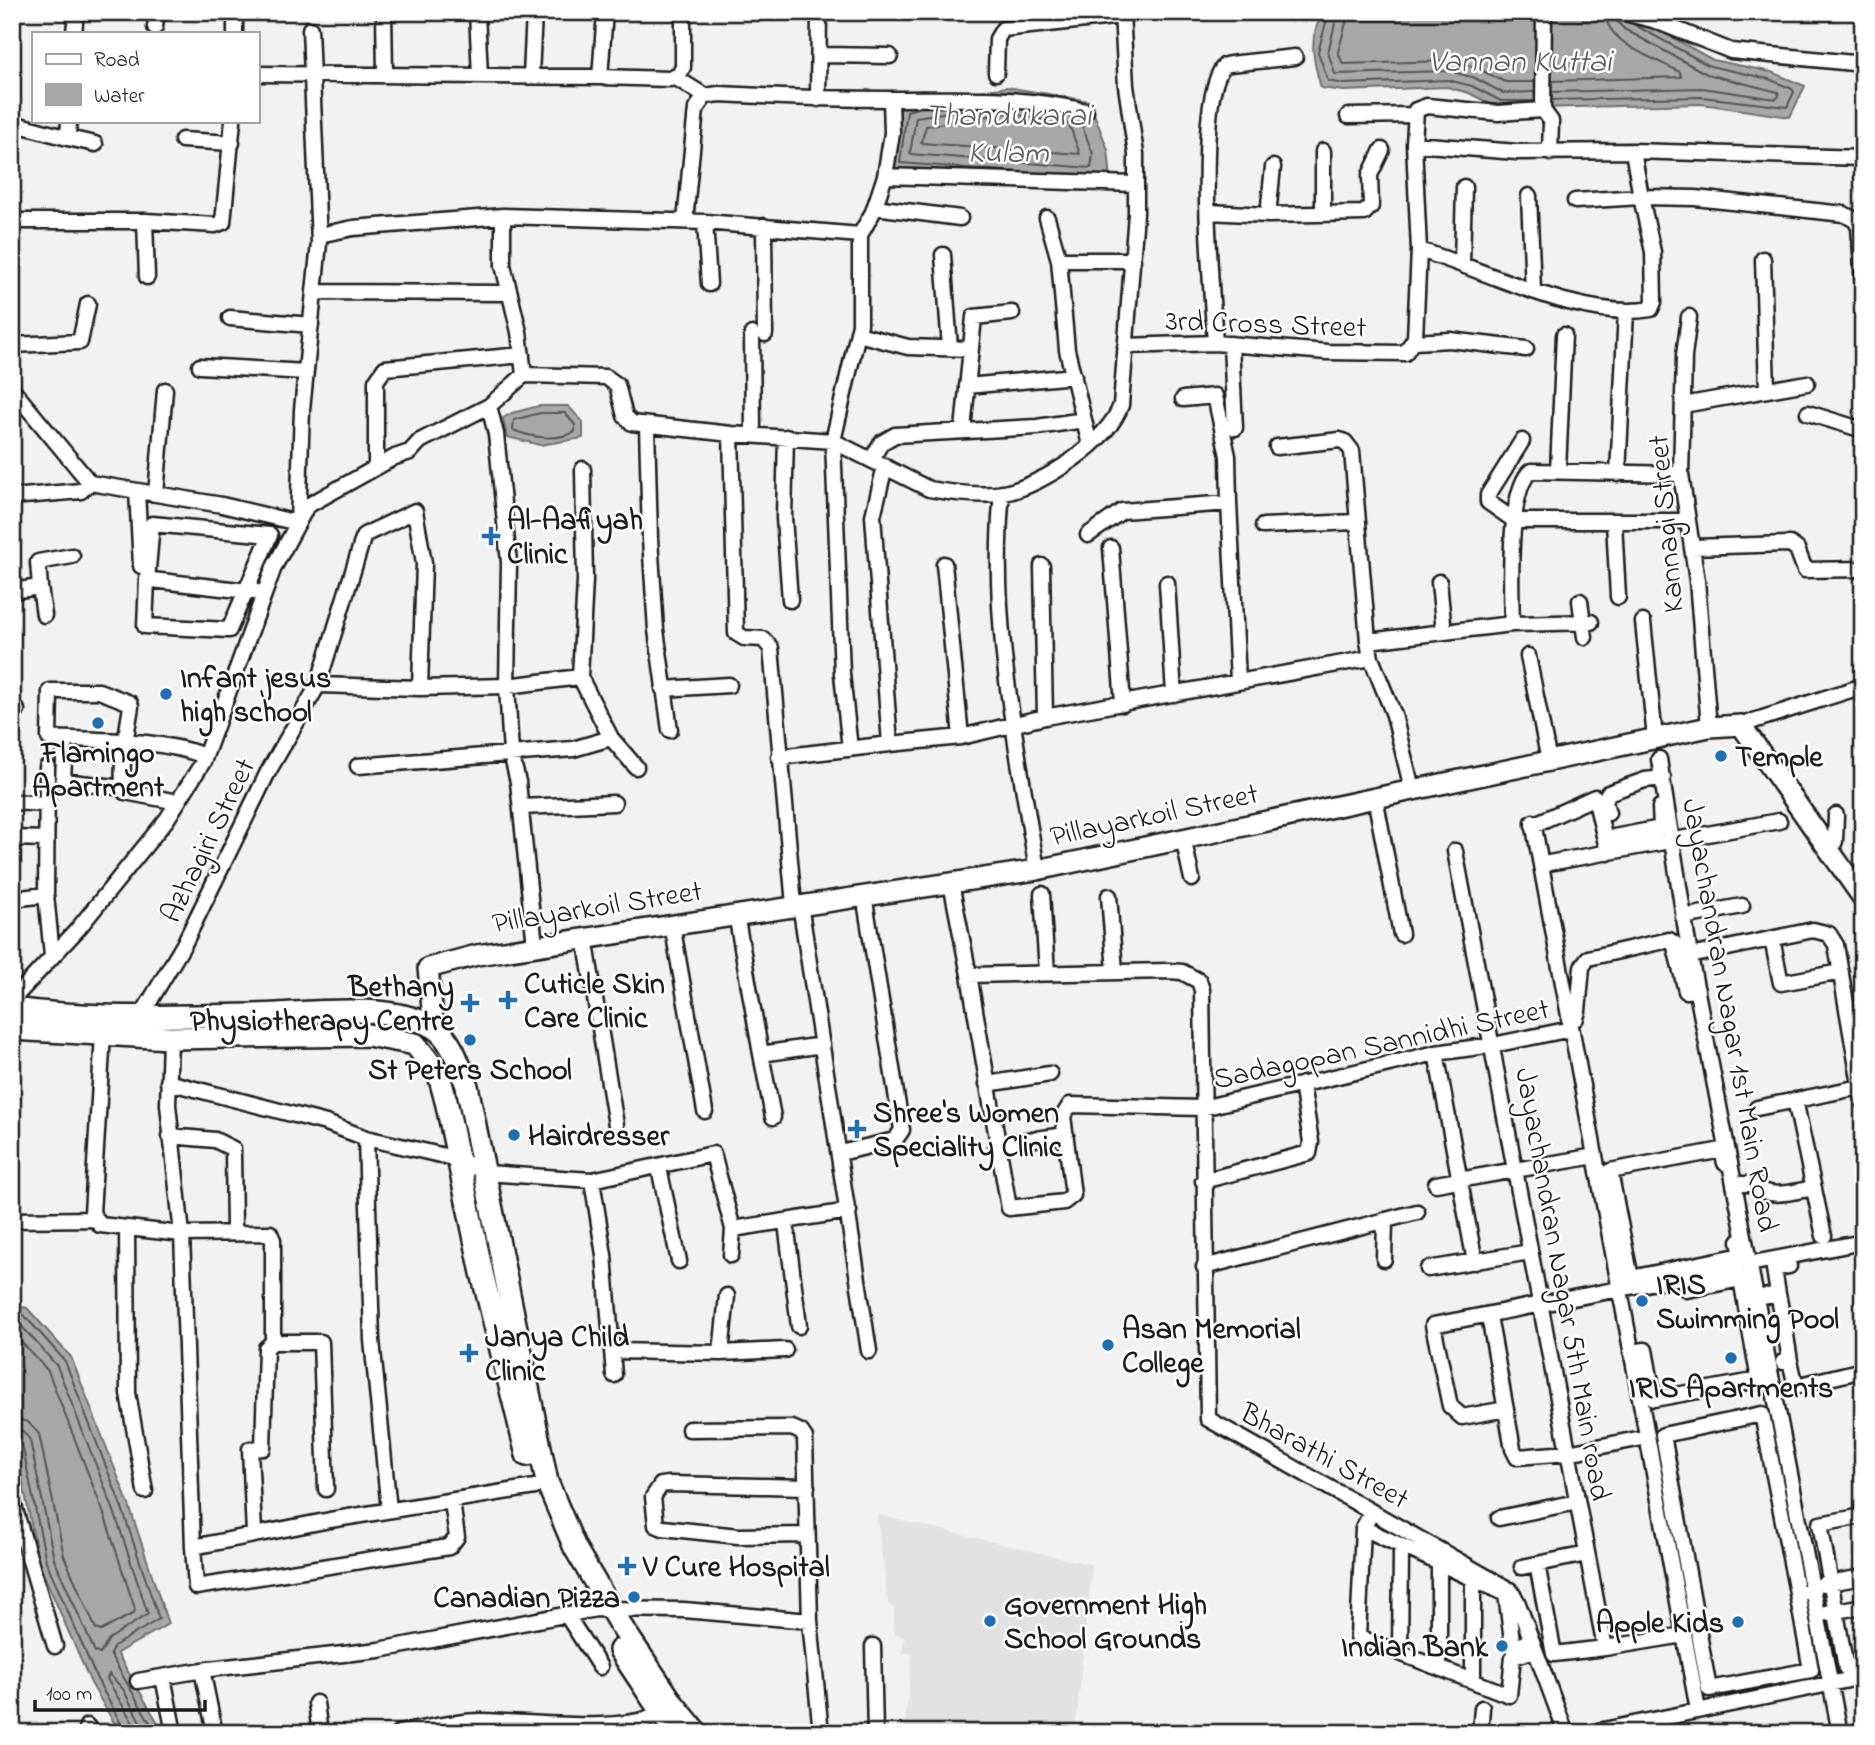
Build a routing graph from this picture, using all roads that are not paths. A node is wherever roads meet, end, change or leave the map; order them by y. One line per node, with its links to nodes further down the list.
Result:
1 (76, 12): 14 (street)
2 (235, 12): 15 (street)
3 (384, 12): 23 (street)
4 (477, 12): 24 (street)
5 (534, 12): 25 (street)
6 (606, 12): 26 (street)
7 (683, 12): 27 (street)
8 (819, 12): 16 (street)
9 (1544, 12): 31 (street)
10 (1620, 12): 19 (street)
11 (1122, 14): 12 (street); 50 (street)
12 (1078, 16): 20 (street)
13 (310, 29): 22 (street)
14 (74, 32)
15 (235, 32)
16 (819, 55): 17 (street); 29 (street)
17 (890, 56)
18 (1295, 57): 56 (street)
19 (1863, 64)
20 (996, 73)
21 (259, 74): 22 (street)
22 (312, 74): 23 (street); 67 (street)
23 (385, 74): 24 (street)
24 (480, 76): 25 (street)
25 (531, 76): 26 (street)
26 (600, 77): 27 (street)
27 (676, 78): 28 (street)
28 (705, 96): 29 (street); 64 (street)
29 (818, 99): 30 (street)
30 (891, 99): 32 (street); 49 (street)
31 (1543, 110): 33 (street); 46 (street)
32 (1086, 111)
33 (1415, 115): 34 (street); 42 (street)
34 (1348, 116)
35 (69, 122): 38 (street)
36 (233, 122): 40 (street)
37 (12, 123): 38 (street)
38 (68, 138): 41 (street)
39 (182, 140): 40 (street)
40 (233, 143): 63 (street)
41 (95, 144)
42 (1414, 144): 46 (street); 69 (street)
43 (1382, 150): 57 (street)
44 (1323, 151): 57 (street)
45 (1633, 151): 46 (street); 47 (street); 53 (street)
46 (1550, 153)
47 (1863, 158)
48 (1273, 167): 58 (street)
49 (885, 176): 50 (street); 55 (street)
50 (1135, 184): 73 (street)
51 (1464, 187): 74 (street)
52 (1529, 196): 79 (street)
53 (1641, 197): 54 (street); 75 (street); 83 (street)
54 (1575, 201)
55 (875, 207): 60 (street); 68 (street)
56 (1209, 212): 58 (street); 90 (street)
57 (1323, 214): 58 (street)
58 (1268, 215)
59 (503, 216): 64 (street); 67 (street); 81 (street)
60 (960, 218)
61 (1047, 218): 72 (street)
62 (12, 221): 63 (street)
63 (145, 221): 76 (street)
64 (685, 221): 65 (street)
65 (705, 222): 66 (street); 78 (street)
66 (764, 226): 68 (street); 118 (street)
67 (319, 235): 80 (street)
68 (860, 235): 88 (street)
69 (1419, 250): 74 (street); 95 (street)
70 (943, 255): 94 (street)
71 (1763, 259): 107 (street)
72 (1059, 260): 73 (street); 102 (street)
73 (1133, 260): 93 (street)
74 (1462, 264): 79 (street)
75 (1863, 276): 77 (street)
76 (147, 277)
77 (1863, 282)
78 (709, 284)
79 (1532, 289): 83 (street)
80 (314, 292): 81 (street); 87 (street)
81 (510, 293): 98 (street)
82 (88, 304): 92 (street)
83 (1626, 311): 128 (street)
84 (1012, 313): 96 (street)
85 (1689, 317): 109 (street, Kannagi Street)
86 (230, 318): 87 (street)
87 (311, 325): 100 (street)
88 (858, 334): 94 (street); 120 (street)
89 (1564, 335): 127 (street)
90 (1214, 343): 91 (street, 3rd Cross Street); 93 (street, 3rd Cross Street)
91 (1231, 344): 95 (street, 3rd Cross Street); 114 (street)
92 (12, 345)
93 (1125, 346): 122 (street)
94 (950, 348): 96 (street)
95 (1409, 348): 97 (street, 3rd Cross Street)
96 (970, 349): 104 (street)
97 (1526, 349)
98 (522, 355): 101 (street); 125 (street)
99 (200, 366): 100 (street)
100 (306, 372): 140 (street)
101 (524, 375): 110 (street); 113 (street)
102 (1074, 376): 104 (street); 112 (street)
103 (1807, 383): 107 (street)
104 (967, 386): 115 (street)
105 (12, 389): 130 (street)
106 (165, 390): 133 (street)
107 (1767, 390): 109 (street)
108 (1183, 399): 135 (street)
109 (1683, 405): 129 (street, Kannagi Street)
110 (489, 406): 125 (street); 172 (street)
111 (1808, 413): 116 (street)
112 (1084, 421): 115 (street); 122 (street)
113 (647, 426): 117 (street); 175 (street)
114 (1235, 428)
115 (963, 430): 124 (street)
116 (1863, 430)
117 (730, 434): 118 (street); 192 (street)
118 (753, 434): 119 (street)
119 (786, 437): 120 (street); 159 (street)
120 (833, 441): 124 (street); 189 (street)
121 (1522, 441): 136 (street)
122 (1090, 444): 132 (street)
123 (1277, 447): 138 (street)
124 (878, 463): 132 (street); 188 (street)
125 (376, 467): 140 (street)
126 (583, 469): 168 (street)
127 (1558, 470): 128 (street); 136 (street)
128 (1618, 474): 129 (street)
129 (1681, 474): 137 (street, Kannagi Street)
130 (90, 483): 131 (street); 134 (street)
131 (137, 491): 133 (street); 151 (street)
132 (1002, 493): 179 (street)
133 (156, 494): 140 (street)
134 (12, 497)
135 (1229, 503): 143 (street); 169 (street)
136 (1515, 521): 139 (street); 163 (street)
137 (1688, 521): 139 (street); 145 (street, Kannagi Street)
138 (1356, 522): 141 (street); 165 (street)
139 (1614, 522): 158 (street)
140 (298, 523): 144 (street)
141 (1263, 526)
142 (270, 535): 144 (street); 151 (street); 156 (street)
143 (1088, 535)
144 (289, 540): 157 (street)
145 (1692, 547): 150 (street); 181 (street, Kannagi Street)
146 (1111, 548): 177 (street)
147 (72, 556): 154 (street)
148 (944, 564): 183 (street)
149 (1041, 566): 178 (street)
150 (1863, 569)
151 (145, 582): 156 (street); 156 (street)
152 (1439, 582): 164 (street)
153 (1167, 583): 176 (street)
154 (40, 587): 155 (street); 161 (street)
155 (12, 591)
156 (248, 591): 157 (street)
157 (264, 593): 191 (street)
158 (1618, 597)
159 (790, 600)
160 (1580, 601): 163 (street)
161 (44, 615)
162 (1643, 622): 185 (street)
163 (1512, 624): 164 (street)
164 (1444, 632): 165 (street)
165 (1368, 641): 167 (street)
166 (1528, 656): 194 (street)
167 (1371, 658): 169 (street); 200 (street)
168 (580, 677): 172 (street); 184 (street)
169 (1238, 681): 176 (street)
170 (318, 685): 174 (street); 174 (street, Azhagiri Street); 245 (street, Azhagiri Street)
171 (729, 685): 175 (street)
172 (507, 686): 174 (street); 190 (street)
173 (1863, 686): 180 (street)
174 (420, 688)
175 (663, 689): 182 (street)
176 (1174, 694): 177 (street)
177 (1123, 704): 178 (street)
178 (1045, 717): 179 (street)
179 (1013, 724): 183 (street); 218 (street)
180 (1741, 725): 181 (street, Pillayarkoil Street); 215 (street)
181 (1709, 727): 185 (street, Pillayarkoil Street)
182 (670, 730)
183 (961, 737): 188 (street)
184 (611, 738): 190 (street); 197 (street)
185 (1656, 738): 194 (street, Pillayarkoil Street)
186 (65, 739): 187 (street); 187 (street); 199 (street)
187 (127, 743): 191 (street); 199 (street)
188 (890, 744): 189 (street)
189 (850, 749): 192 (street)
190 (511, 753): 195 (street); 206 (street)
191 (205, 756): 203 (street)
192 (779, 757): 227 (street)
193 (1660, 759): 198 (street, Jayachandran Nagar 1st Main Road)
194 (1549, 761): 200 (street, Pillayarkoil Street)
195 (358, 766)
196 (47, 767): 205 (street)
197 (635, 767)
198 (1658, 779): 210 (street); 210 (street); 213 (street, Jayachandran Nagar 1st Main Road)
199 (124, 788): 203 (street)
200 (1412, 789): 201 (street, Pillayarkoil Street)
201 (1375, 797): 209 (street, Pillayarkoil Street); 232 (street)
202 (12, 802): 205 (street)
203 (178, 802): 236 (street)
204 (614, 803): 206 (street)
205 (45, 804): 212 (street)
206 (521, 807): 235 (street)
207 (1836, 815): 215 (street)
208 (1779, 821): 213 (street)
209 (1183, 837): 218 (street, Pillayarkoil Street); 219 (street)
210 (1614, 837): 216 (street)
211 (12, 838): 212 (street)
212 (44, 839): 223 (street)
213 (1674, 841): 216 (street); 230 (street, Jayachandran Nagar 1st Main Road)
214 (1455, 851): 252 (street, Jayachandran Nagar 5th Main road)
215 (1830, 851): 221 (street)
216 (1613, 852): 217 (street); 217 (street)
217 (1542, 868): 246 (street)
218 (1037, 870): 220 (street, Pillayarkoil Street)
219 (1192, 879)
220 (951, 883): 224 (street, Pillayarkoil Street); 241 (street)
221 (1861, 893)
222 (1042, 894): 240 (street)
223 (46, 895): 226 (street); 236 (street)
224 (864, 895): 227 (street, Pillayarkoil Street); 272 (street)
225 (1110, 896): 238 (street)
226 (12, 899)
227 (797, 905): 229 (street, Pillayarkoil Street); 251 (street)
228 (1742, 906): 230 (street)
229 (736, 914): 231 (street, Pillayarkoil Street); 254 (street)
230 (1683, 917): 237 (street, Jayachandran Nagar 1st Main Road)
231 (672, 924): 233 (street, Pillayarkoil Street); 264 (street)
232 (1401, 934)
233 (585, 938): 235 (street, Pillayarkoil Street); 266 (street)
234 (1772, 939): 237 (street); 239 (street); 239 (street)
235 (535, 946): 247 (street, Pillayarkoil Street)
236 (52, 955): 243 (street)
237 (1690, 956): 242 (street, Jayachandran Nagar 1st Main Road)
238 (1115, 971): 240 (street); 262 (street, Bharathi Street)
239 (1841, 972): 255 (street)
240 (1047, 973): 241 (street)
241 (969, 975): 258 (street)
242 (1697, 990): 246 (street); 283 (street, Jayachandran Nagar 1st Main Road)
243 (12, 1000)
244 (12, 1009): 245 (main road)
245 (141, 1016): 247 (main road)
246 (1570, 1024): 252 (street, Sadagopan Sannidhi Street); 273 (street)
247 (434, 1028): 278 (main road)
248 (12, 1029): 249 (main road)
249 (103, 1034): 250 (main road); 287 (street)
250 (170, 1038): 257 (street); 275 (main road)
251 (822, 1045): 254 (street); 272 (street)
252 (1493, 1045): 253 (street, Sadagopan Sannidhi Street); 277 (street, Jayachandran Nagar 5th Main road)
253 (1436, 1053): 259 (street, Sadagopan Sannidhi Street); 279 (street)
254 (761, 1054): 265 (street)
255 (1860, 1070): 260 (street)
256 (1050, 1074): 258 (street)
257 (168, 1082): 268 (street); 269 (street)
258 (986, 1084): 270 (street)
259 (1302, 1084): 262 (street, Sadagopan Sannidhi Street); 281 (street)
260 (1862, 1095): 261 (street)
261 (1796, 1100): 263 (street); 284 (street)
262 (1202, 1108): 267 (street, Sadagopan Sannidhi Street); 281 (street, Bharathi Street)
263 (1757, 1108)
264 (705, 1111)
265 (773, 1117)
266 (616, 1125)
267 (1066, 1135): 270 (street); 270 (street)
268 (170, 1136): 271 (street); 295 (street)
269 (366, 1138): 275 (street); 340 (street)
270 (996, 1144)
271 (233, 1149): 274 (street); 294 (street)
272 (840, 1153): 285 (street)
273 (1595, 1156): 277 (street); 291 (street)
274 (246, 1158)
275 (458, 1159): 278 (street); 332 (main road)
276 (659, 1168): 280 (street); 293 (street); 302 (street)
277 (1514, 1170): 279 (street); 299 (street, Jayachandran Nagar 5th Main road)
278 (486, 1172): 280 (street); 358 (main road)
279 (1461, 1179): 282 (street); 303 (street)
280 (592, 1180): 318 (street)
281 (1203, 1181): 305 (street, Bharathi Street)
282 (1436, 1184)
283 (1734, 1184): 284 (street); 304 (street, Jayachandran Nagar 1st Main Road)
284 (1814, 1188): 296 (street)
285 (849, 1211): 290 (street); 320 (street)
286 (1418, 1212): 289 (street)
287 (94, 1219): 288 (street); 292 (street)
288 (12, 1220)
289 (1385, 1220): 301 (street); 305 (street)
290 (786, 1223): 293 (street); 314 (street)
291 (1614, 1224): 291 (street); 308 (street)
292 (127, 1228): 295 (street); 336 (street)
293 (733, 1228): 300 (street)
294 (234, 1232): 295 (street); 317 (street)
295 (182, 1234): 347 (street)
296 (1824, 1236)
297 (1863, 1242): 304 (street)
298 (1863, 1251): 309 (street)
299 (1530, 1252): 303 (street); 312 (street, Jayachandran Nagar 5th Main road)
300 (731, 1255)
301 (1384, 1259)
302 (679, 1261)
303 (1475, 1262): 306 (street)
304 (1750, 1265): 307 (street); 311 (street, Jayachandran Nagar 1st Main Road)
305 (1204, 1267): 341 (street, Bharathi Street)
306 (1428, 1269)
307 (1685, 1278): 308 (street); 321 (street)
308 (1620, 1291): 312 (street); 321 (street)
309 (1778, 1294): 311 (street); 315 (street)
310 (726, 1296): 322 (street)
311 (1757, 1298): 316 (street, Jayachandran Nagar 1st Main Road)
312 (1540, 1306): 313 (street); 330 (street, Jayachandran Nagar 5th Main road)
313 (1489, 1316): 327 (street); 327 (street)
314 (799, 1326)
315 (1785, 1329): 316 (street); 323 (street)
316 (1763, 1333): 324 (street, Jayachandran Nagar 1st Main Road)
317 (273, 1342): 335 (street); 345 (street)
318 (612, 1350): 322 (street); 326 (street)
319 (785, 1350): 322 (street)
320 (869, 1351)
321 (1631, 1352): 329 (street)
322 (721, 1353)
323 (1790, 1361): 324 (street); 325 (street)
324 (1769, 1366): 331 (street, Jayachandran Nagar 1st Main Road)
325 (1863, 1370)
326 (614, 1375)
327 (1506, 1409): 330 (street)
328 (689, 1429): 333 (street)
329 (1647, 1437): 330 (street); 363 (street)
330 (1568, 1453): 339 (street, Jayachandran Nagar 5th Main road)
331 (1792, 1483): 334 (street); 355 (street, Jayachandran Nagar 1st Main Road)
332 (535, 1487): 338 (street); 358 (main road)
333 (807, 1487): 346 (street); 346 (street)
334 (1776, 1487): 356 (street); 356 (street)
335 (326, 1489)
336 (145, 1491)
337 (12, 1499): 365 (street)
338 (452, 1502): 340 (street); 347 (street)
339 (1577, 1502): 343 (street); 350 (street, Jayachandran Nagar 5th Main road)
340 (389, 1510): 345 (street)
341 (1372, 1512): 344 (street); 348 (street, Bharathi Street)
342 (1863, 1516): 354 (street)
343 (1499, 1518)
344 (1363, 1528): 351 (street); 368 (street)
345 (254, 1533): 347 (street)
346 (807, 1535): 362 (street)
347 (193, 1547)
348 (1439, 1547): 351 (street); 364 (street, Bharathi Street)
349 (1401, 1551): 368 (street)
350 (1587, 1554): 367 (street, Jayachandran Nagar 5th Main road); 367 (street)
351 (1439, 1563): 353 (street); 372 (street)
352 (1863, 1577): 354 (street)
353 (1473, 1578): 369 (street); 377 (street)
354 (1830, 1583): 355 (street); 359 (street)
355 (1812, 1588): 356 (street); 361 (street, Jayachandran Nagar 1st Main Road)
356 (1797, 1593)
357 (1863, 1605): 359 (street)
358 (603, 1609): 360 (street); 362 (street); 381 (main road)
359 (1835, 1611): 361 (street); 370 (street)
360 (566, 1614): 371 (street); 373 (street)
361 (1817, 1615): 378 (street, Jayachandran Nagar 1st Main Road)
362 (810, 1620): 389 (street)
363 (1684, 1635): 367 (street); 382 (street)
364 (1533, 1645): 369 (street); 392 (street, Bharathi Street)
365 (55, 1646)
366 (873, 1646): 390 (street)
367 (1605, 1648)
368 (1400, 1653): 372 (street)
369 (1513, 1653): 377 (street)
370 (1863, 1664)
371 (600, 1667)
372 (1439, 1668): 377 (street)
373 (202, 1670): 374 (street); 384 (street)
374 (163, 1677): 376 (street); 383 (street)
375 (1863, 1677): 378 (street)
376 (138, 1681)
377 (1473, 1681)
378 (1830, 1684): 382 (street); 394 (street, Jayachandran Nagar 1st Main Road)
379 (316, 1703): 385 (street)
380 (1482, 1708): 391 (street)
381 (667, 1710): 386 (street); 387 (main road); 388 (main road)
382 (1698, 1710): 393 (street)
383 (174, 1733)
384 (215, 1733)
385 (320, 1733)
386 (399, 1733)
387 (675, 1733)
388 (697, 1733)
389 (821, 1733)
390 (875, 1733)
391 (1480, 1733)
392 (1566, 1733)
393 (1589, 1733)
394 (1840, 1733)

